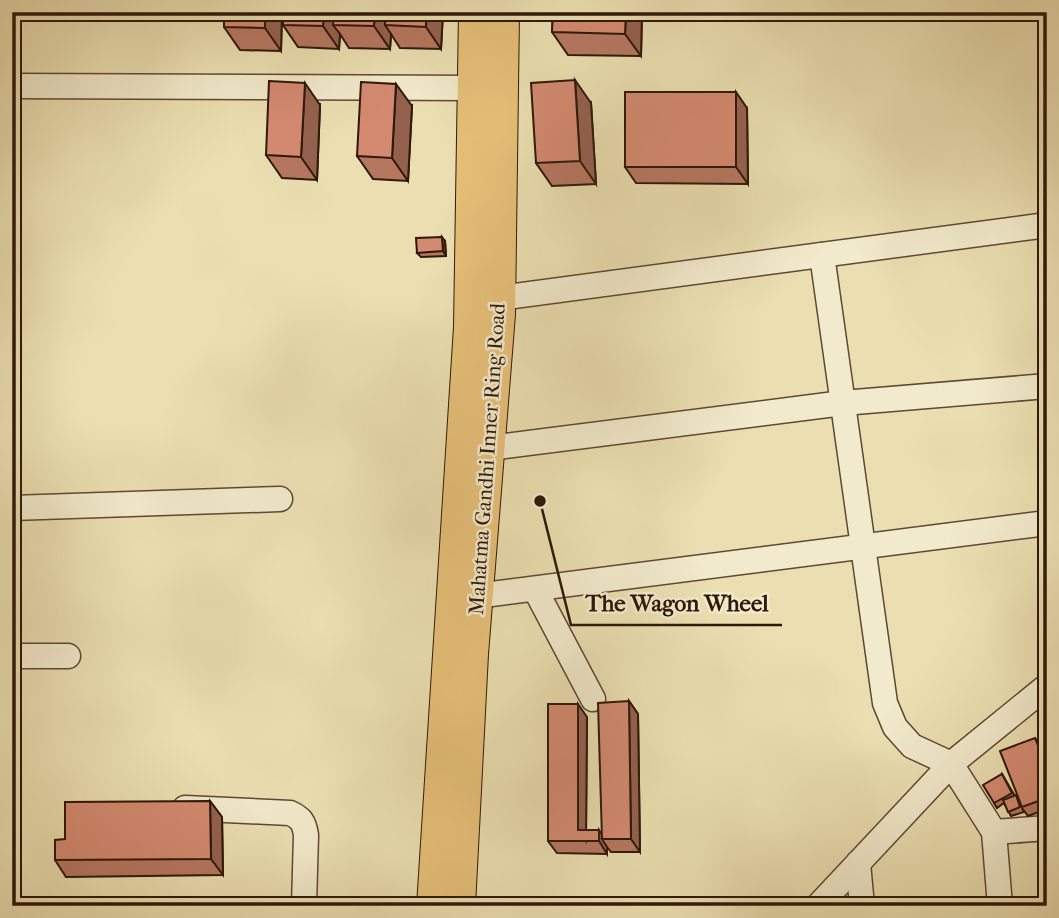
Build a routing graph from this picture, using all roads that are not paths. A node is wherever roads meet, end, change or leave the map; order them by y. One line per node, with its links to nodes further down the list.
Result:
1 (475, 12): 4 (main road, Mahatma Gandhi Inner Ring Road)
2 (503, 12): 7 (main road, Mahatma Gandhi Inner Ring Road)
3 (12, 86): 4 (street)
4 (474, 88): 27 (main road, Mahatma Gandhi Inner Ring Road)
5 (1047, 225): 6 (street)
6 (822, 256): 7 (street); 9 (street)
7 (499, 298): 10 (main road, Mahatma Gandhi Inner Ring Road)
8 (1047, 386): 9 (street)
9 (843, 403): 10 (street); 14 (street)
10 (489, 448): 16 (main road, Mahatma Gandhi Inner Ring Road)
11 (279, 499): 12 (street)
12 (12, 508)
13 (1047, 523): 14 (street)
14 (863, 548): 15 (street); 21 (street)
15 (535, 589): 16 (street); 20 (street)
16 (477, 596): 28 (main road, Mahatma Gandhi Inner Ring Road)
17 (12, 656): 18 (street)
18 (68, 656)
19 (1047, 686): 21 (street)
20 (593, 699)
21 (951, 764): 24 (street); 25 (street)
22 (166, 807): 26 (street)
23 (1047, 828): 24 (street)
24 (994, 832): 31 (street)
25 (858, 863): 29 (street); 30 (street)
26 (304, 906)
27 (433, 906)
28 (459, 906)
29 (818, 906)
30 (863, 906)
31 (1000, 906)

